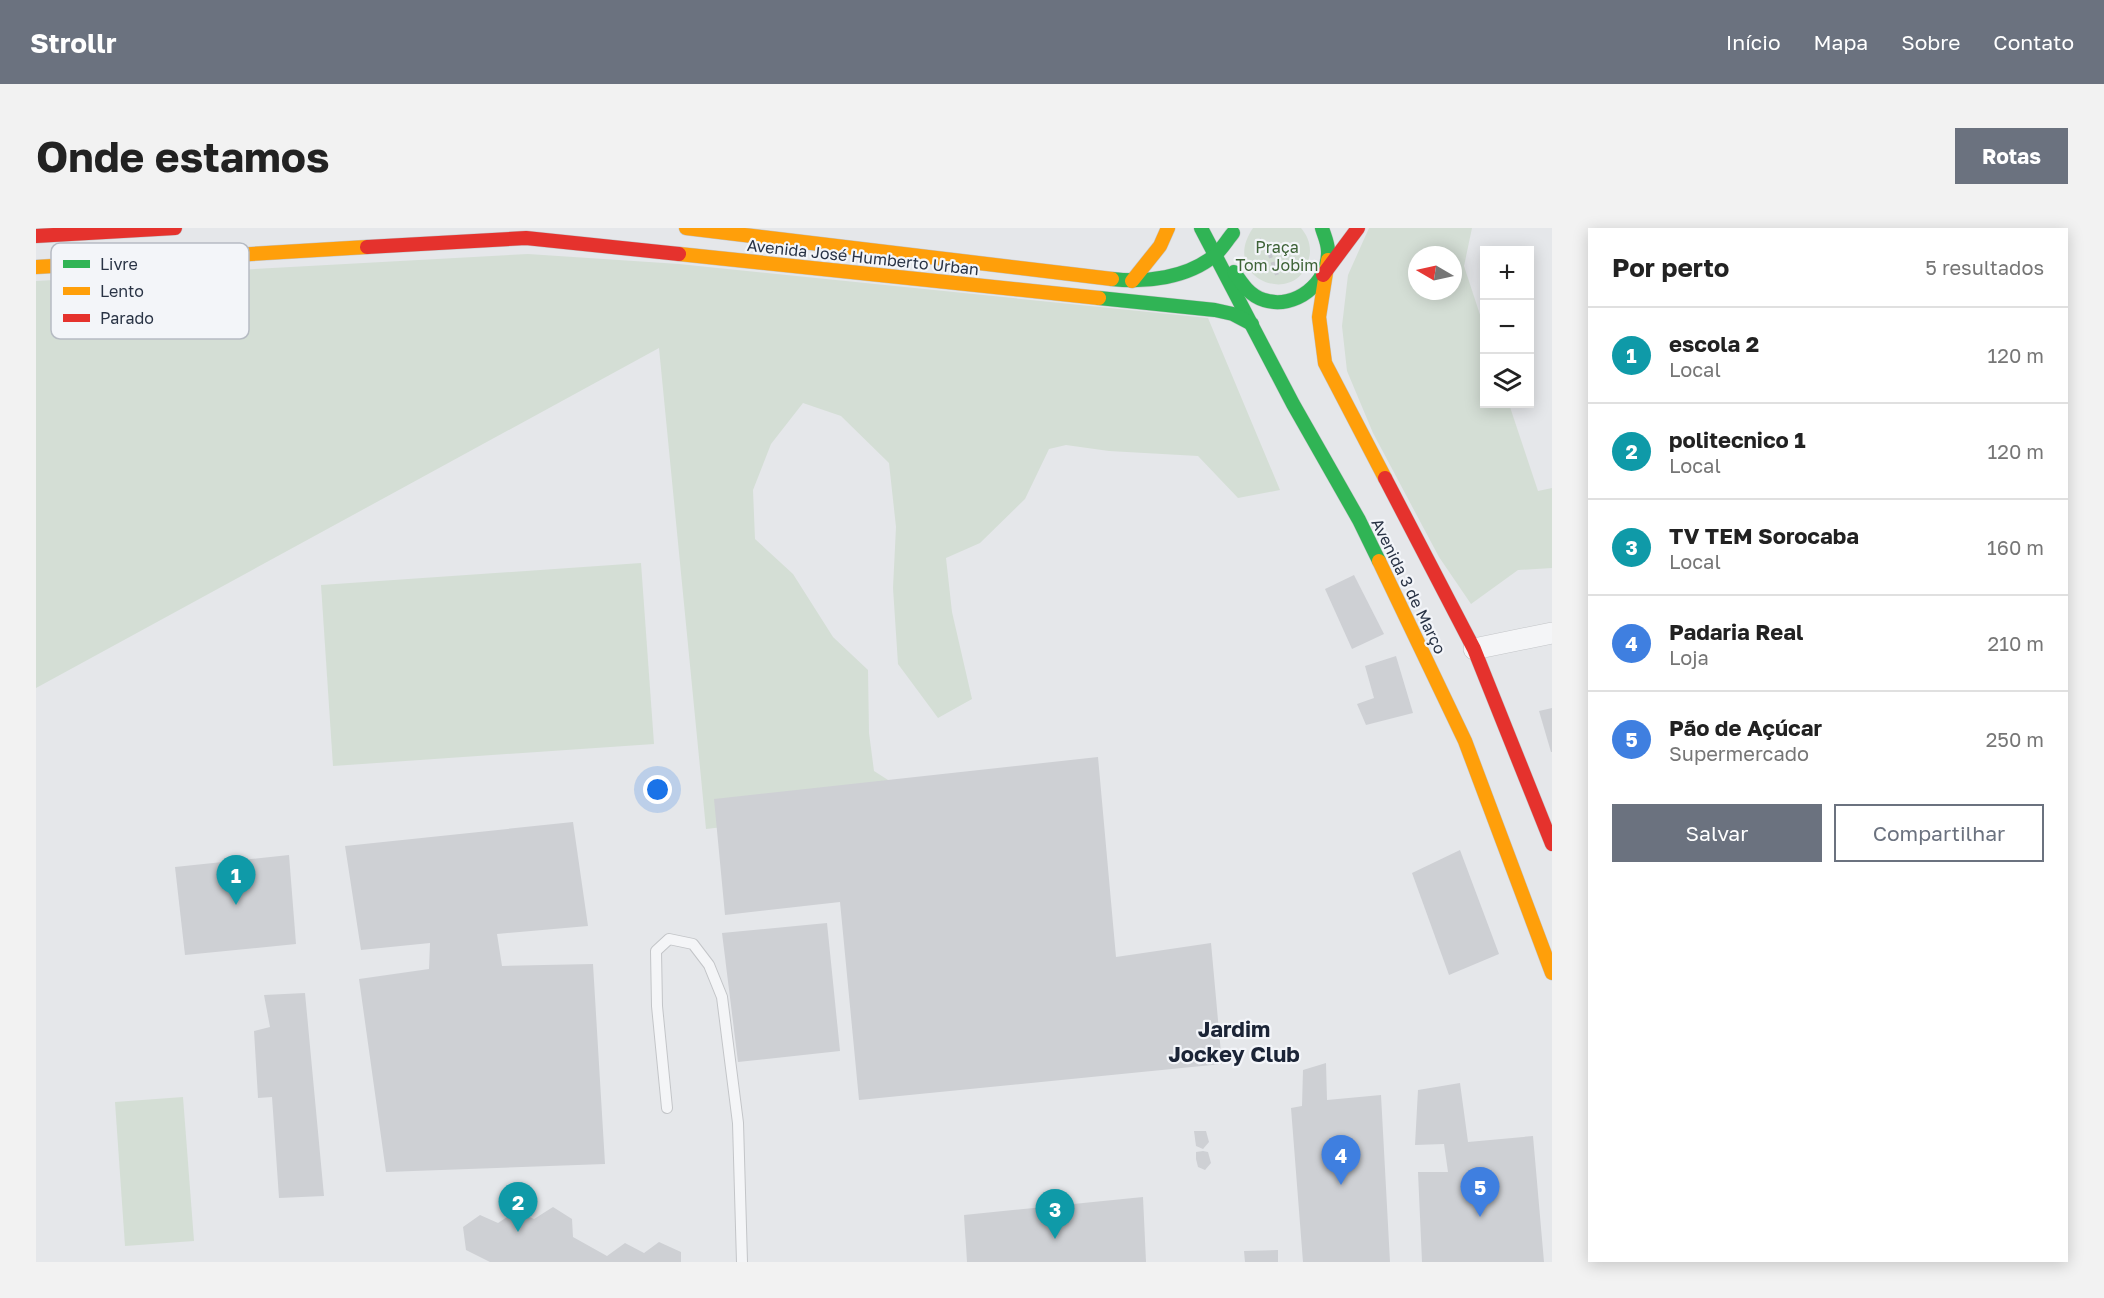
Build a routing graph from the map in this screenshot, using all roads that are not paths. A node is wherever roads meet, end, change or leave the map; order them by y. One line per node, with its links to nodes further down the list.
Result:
1 (175, 228): 8 (street)
2 (686, 228): 14 (street, Avenida José Humberto Urban)
3 (1168, 228): 14 (street)
4 (1201, 228): 10 (street, Avenida 3 de Março)
5 (1322, 228): 13 (street)
6 (1358, 228): 13 (street)
7 (1234, 230): 10 (street, Avenida José Humberto Urban)
8 (36, 236)
9 (249, 254): 15 (street, Avenida José Humberto Urban)
10 (1222, 255): 13 (street); 14 (street, Avenida José Humberto Urban); 15 (street, Avenida 3 de Março)
11 (51, 266): 12 (street, Avenida José Humberto Urban)
12 (36, 267)
13 (1325, 270): 17 (street, Avenida 3 de Março)
14 (1132, 281)
15 (1252, 324): 19 (street, Avenida 3 de Março)
16 (1552, 633): 17 (street)
17 (1474, 650): 18 (street, Avenida 3 de Março)
18 (1552, 844)
19 (1552, 974)
20 (667, 1108): 21 (lane)
21 (742, 1262)

